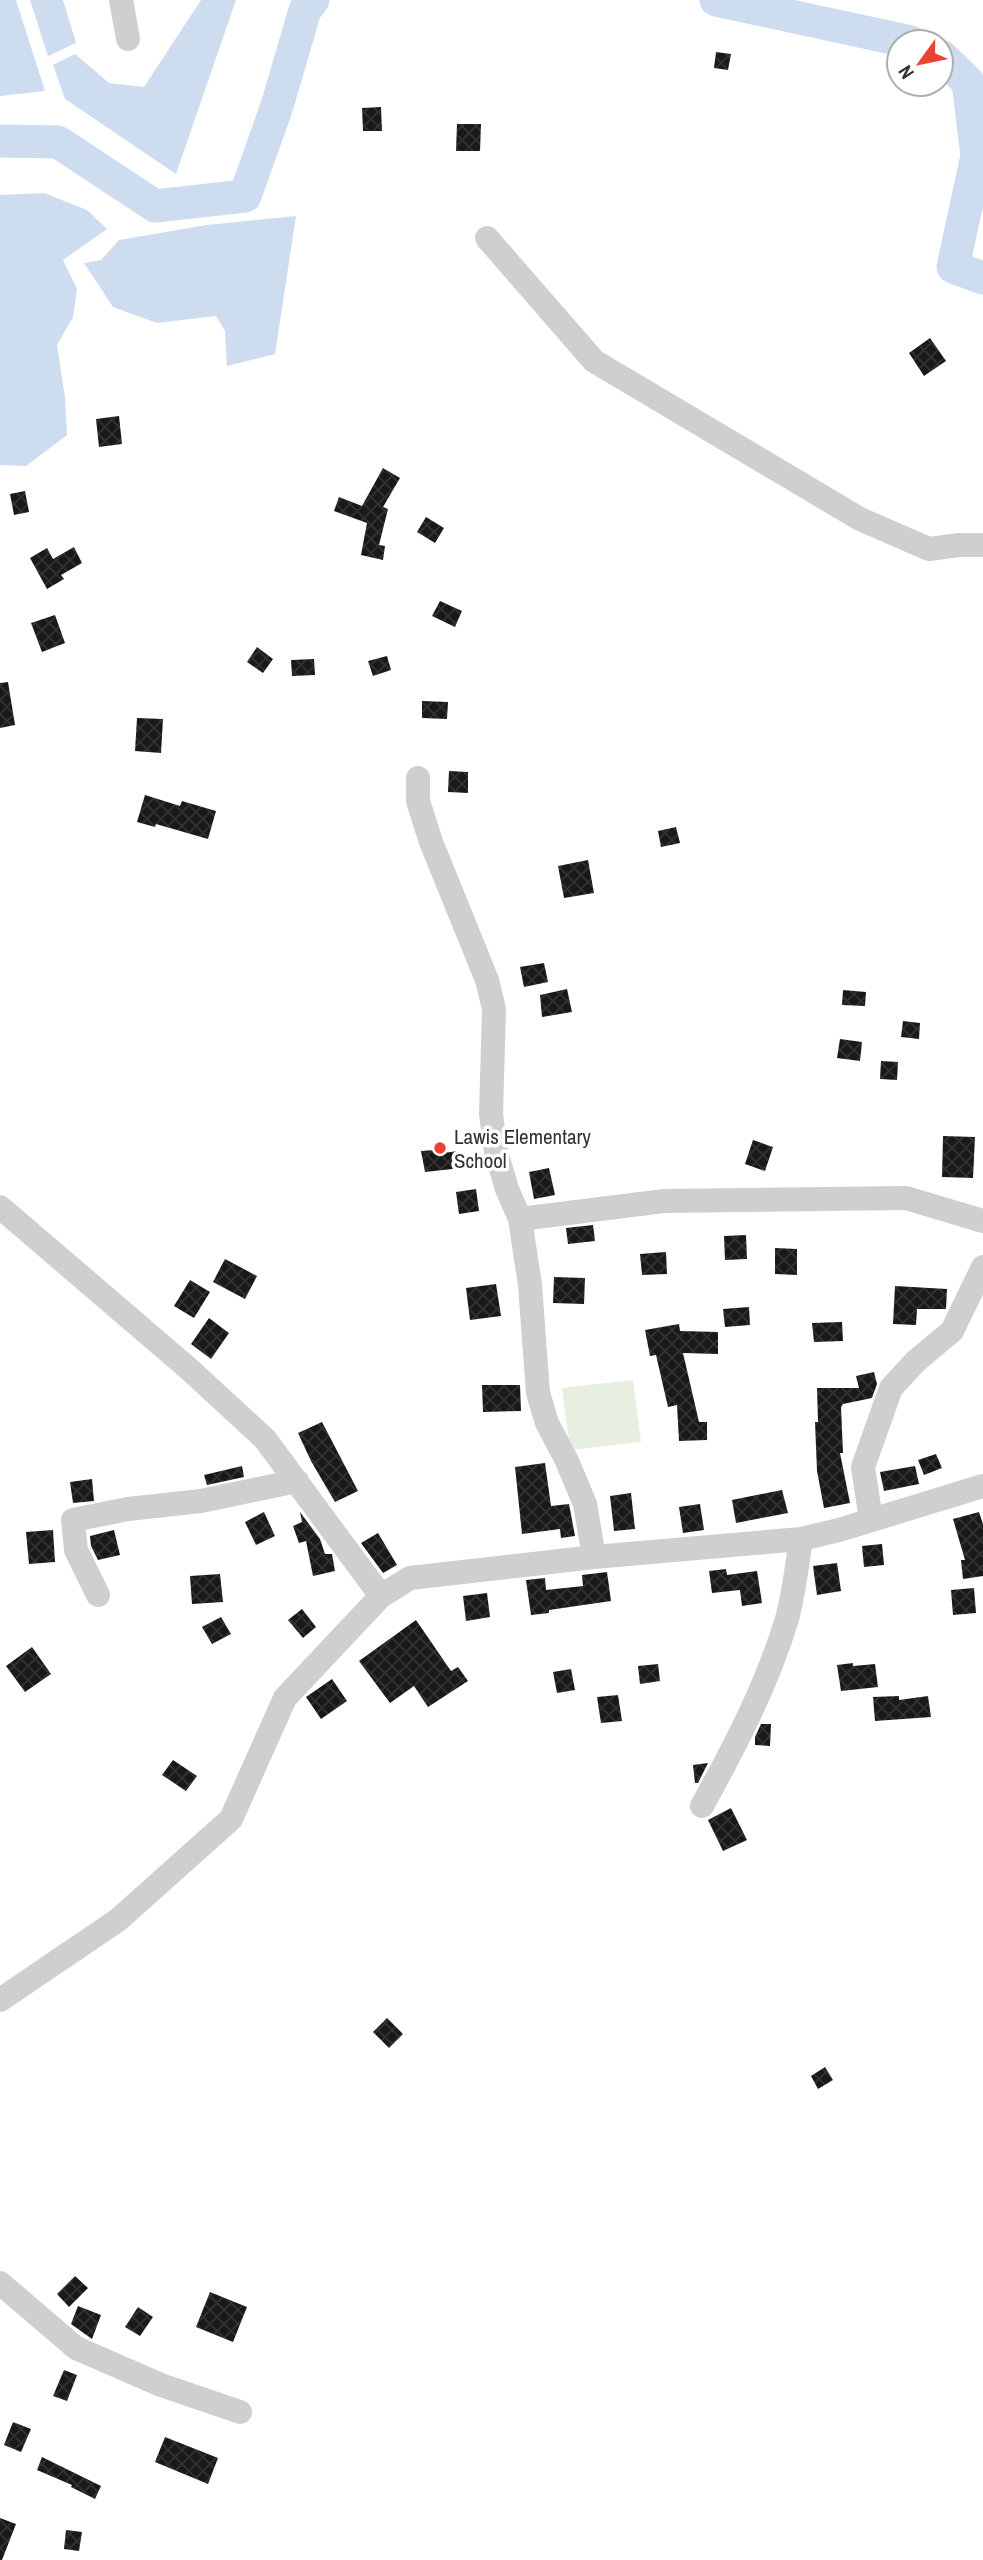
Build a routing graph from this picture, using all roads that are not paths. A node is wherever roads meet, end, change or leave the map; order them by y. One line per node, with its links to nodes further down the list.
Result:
1 (121, 0): 2 (street)
2 (128, 39)
3 (487, 239): 4 (street)
4 (983, 545)
5 (418, 778): 7 (street)
6 (0, 1207): 10 (street)
7 (520, 1220): 8 (street); 14 (street)
8 (983, 1221)
9 (983, 1267): 12 (street)
10 (297, 1481): 15 (street); 16 (street)
11 (983, 1486): 12 (street)
12 (871, 1520): 13 (street)
13 (801, 1539): 14 (street); 17 (street)
14 (594, 1557): 16 (street)
15 (98, 1595)
16 (381, 1596): 18 (street)
17 (702, 1806)
18 (0, 2000)
19 (0, 2283): 20 (street)
20 (240, 2412)

